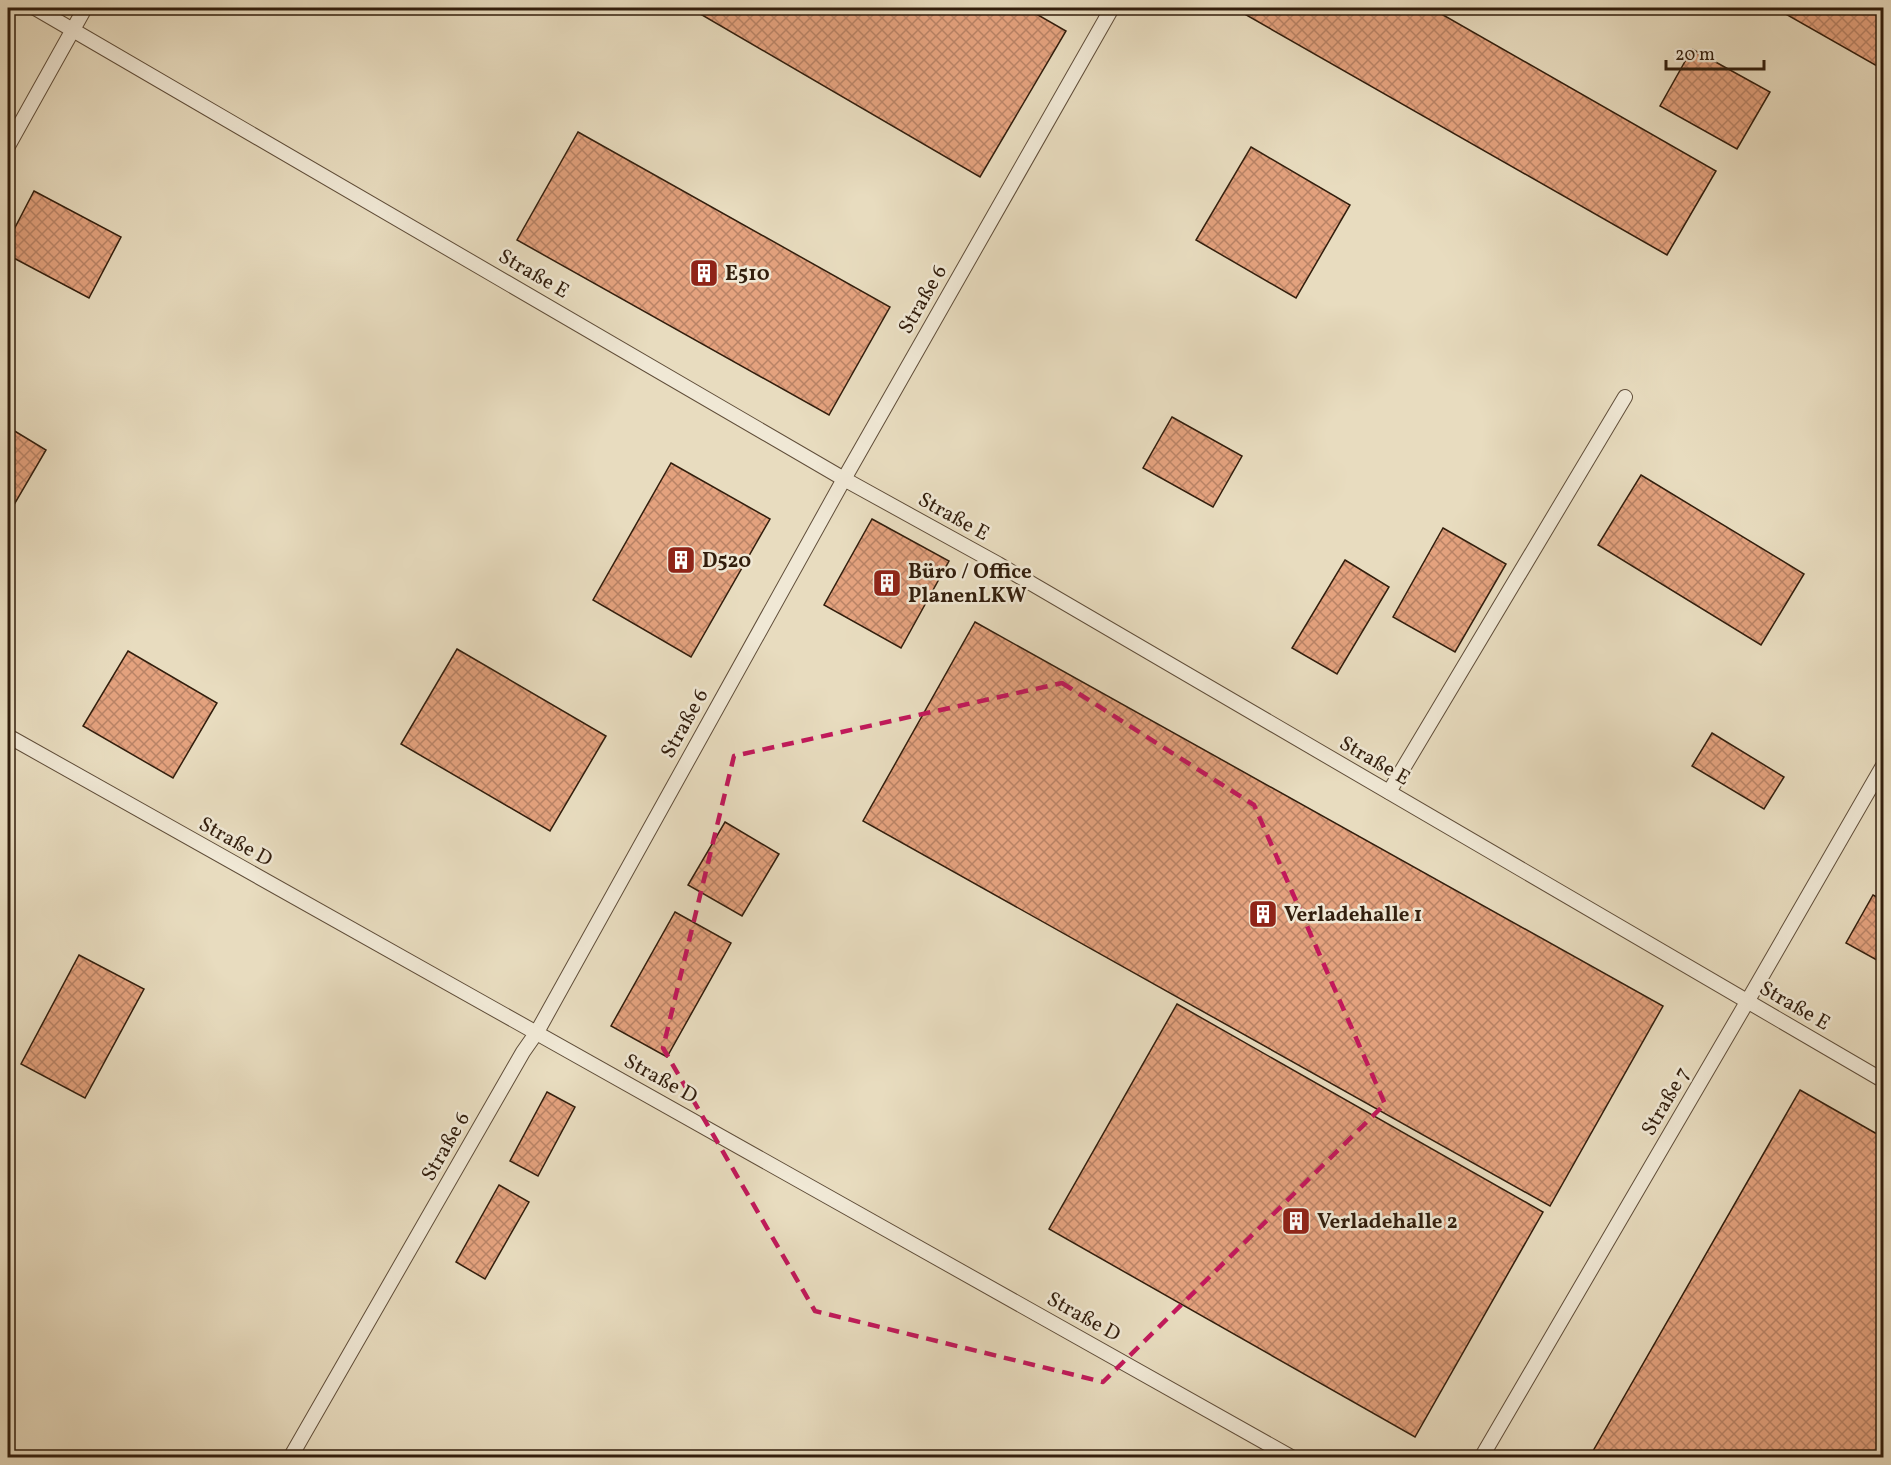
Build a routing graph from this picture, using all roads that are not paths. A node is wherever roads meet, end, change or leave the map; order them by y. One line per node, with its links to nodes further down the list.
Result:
1 (35, 8): 4 (lane, Straße E)
2 (85, 8): 4 (lane)
3 (1112, 8): 7 (lane, Straße 6)
4 (72, 29): 5 (lane); 7 (lane, Straße E)
5 (8, 146)
6 (1625, 397): 10 (lane)
7 (844, 479): 10 (lane, Straße E); 12 (lane, Straße 6)
8 (8, 736): 12 (lane, Straße D)
9 (1884, 764): 11 (lane, Straße 7)
10 (1389, 792): 11 (lane, Straße E)
11 (1747, 1002): 13 (lane, Straße E); 16 (lane, Straße 7)
12 (537, 1032): 14 (lane, Straße 6); 15 (lane, Straße D)
13 (1884, 1081)
14 (290, 1458)
15 (1293, 1458)
16 (1481, 1458)

